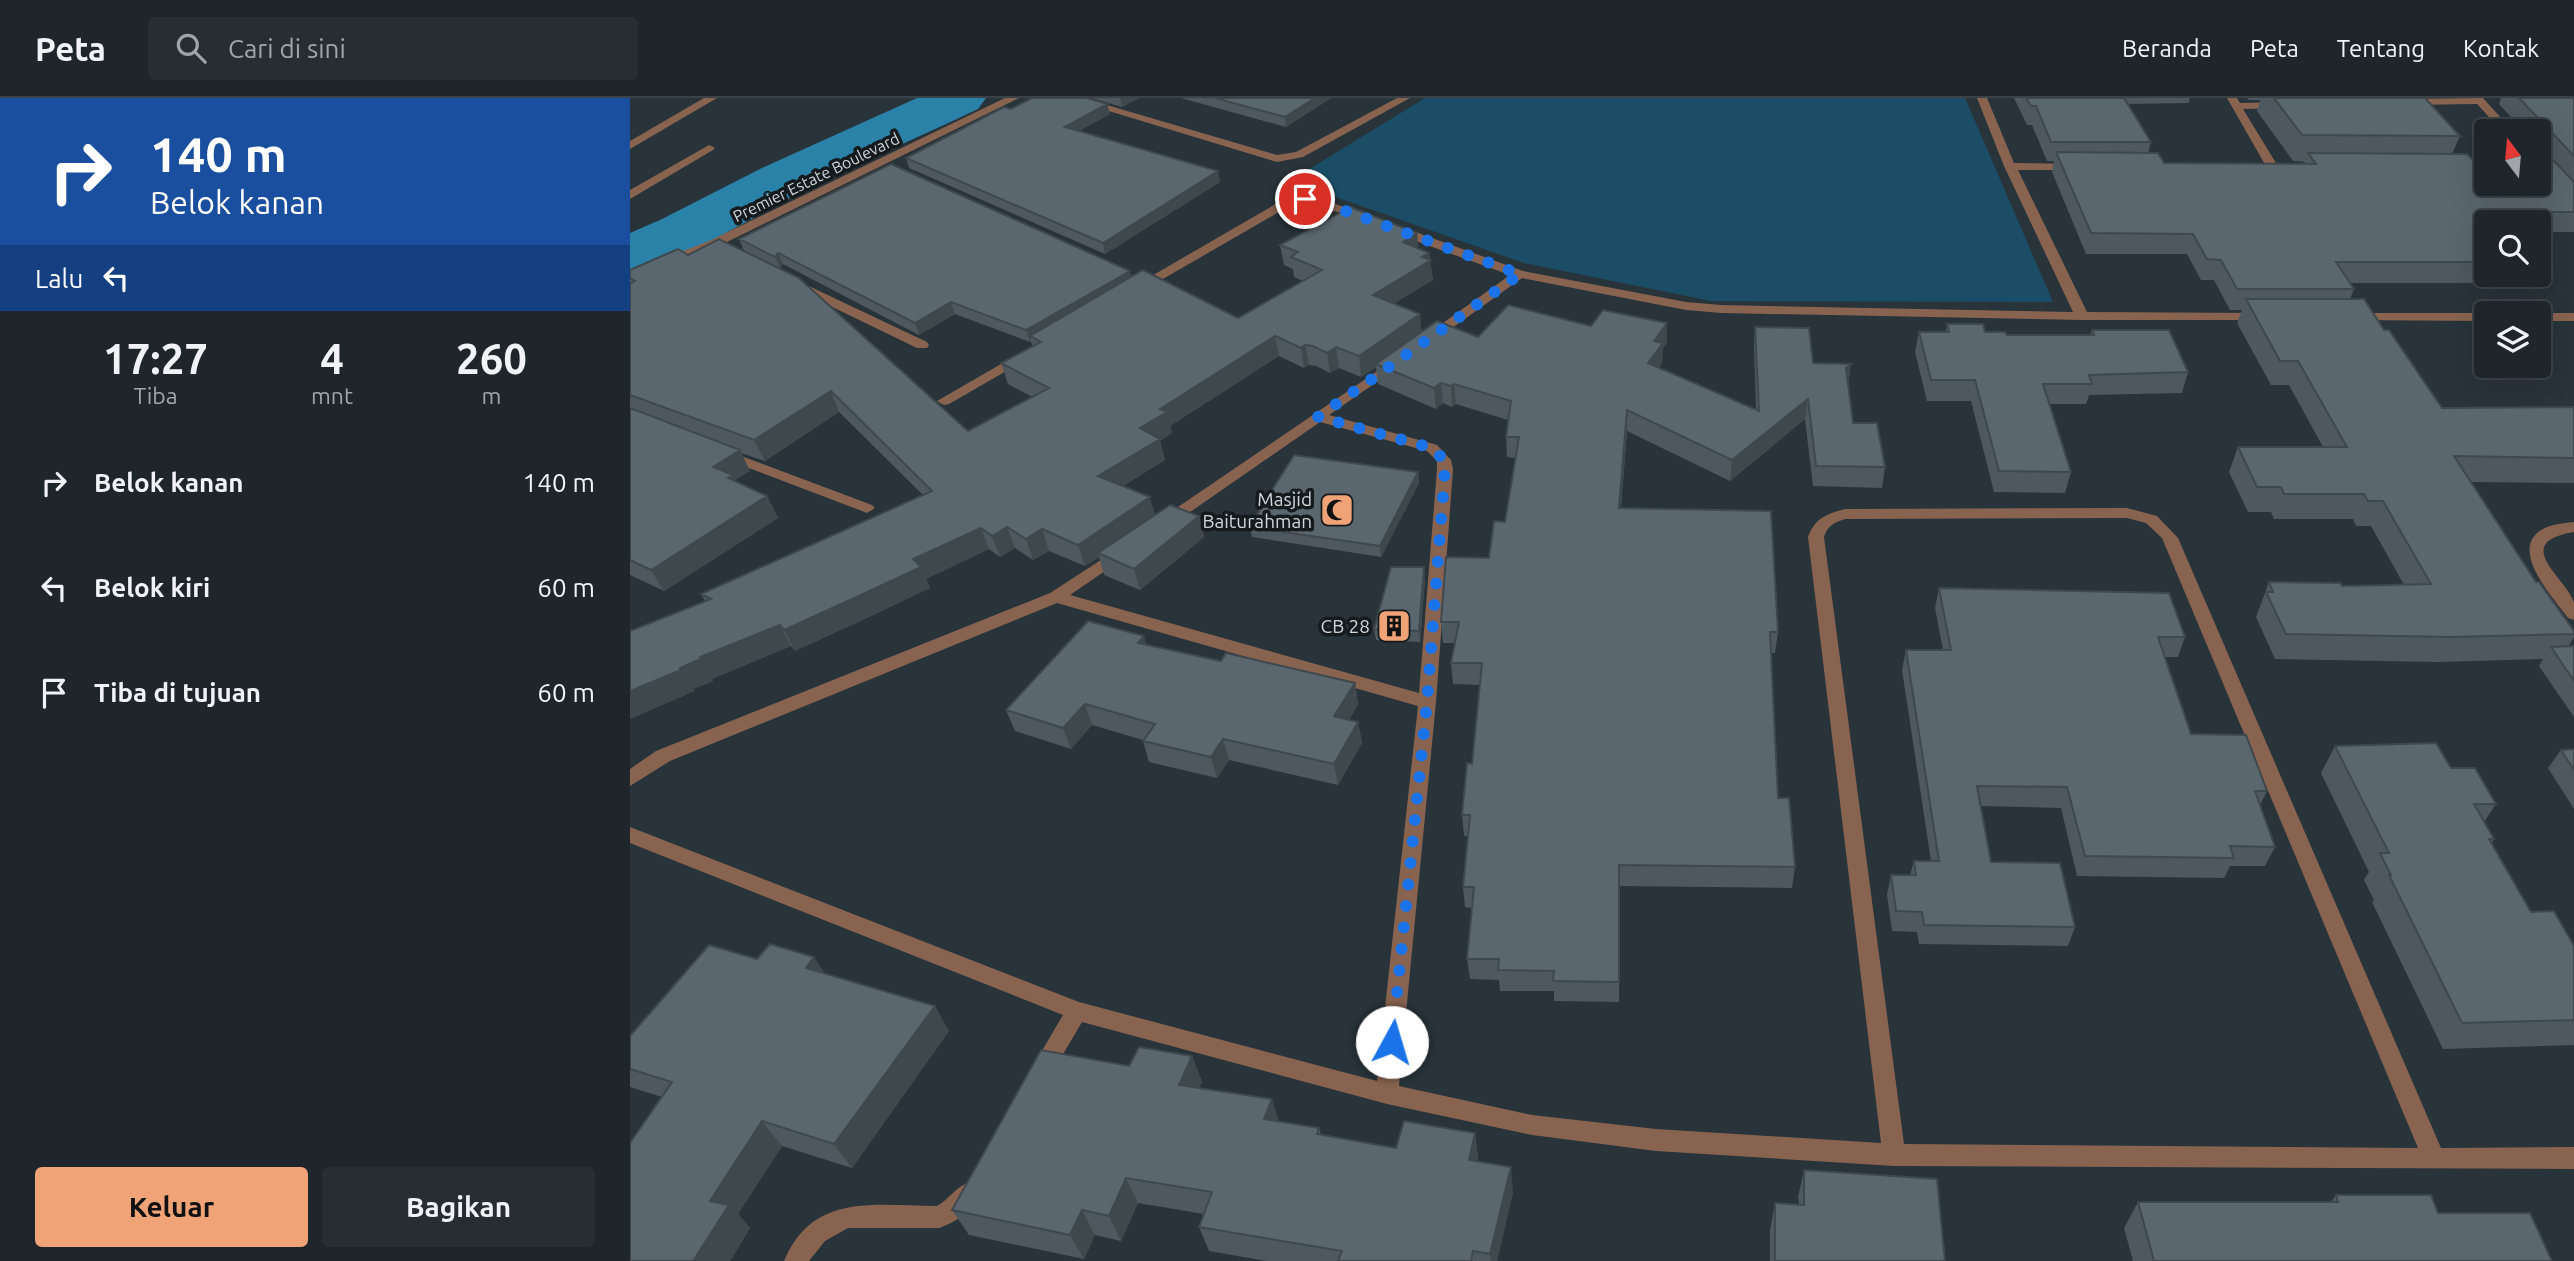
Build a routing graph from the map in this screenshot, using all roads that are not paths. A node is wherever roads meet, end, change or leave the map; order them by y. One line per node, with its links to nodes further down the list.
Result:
1 (712, 98): 11 (street)
2 (1014, 98): 13 (street, Premier Estate Boulevard)
3 (1072, 98): 4 (street)
4 (1405, 98)
5 (1982, 98): 14 (street)
6 (2478, 99): 8 (street); 10 (street)
7 (2233, 102): 9 (street); 19 (street)
8 (2398, 103)
9 (2290, 105)
10 (2497, 119)
11 (630, 146)
12 (709, 148): 20 (street)
13 (881, 163): 16 (street); 22 (street, Premier Estate Boulevard)
14 (2010, 166): 15 (street); 25 (street)
15 (2093, 167)
16 (894, 168)
17 (2259, 168): 19 (street)
18 (2286, 168): 19 (street)
19 (2273, 169)
20 (630, 195)
21 (1520, 274): 24 (street); 25 (street); 34 (street)
22 (630, 277)
23 (787, 279): 31 (street)
24 (1120, 298)
25 (2082, 316): 26 (street)
26 (2276, 317)
27 (2345, 317): 28 (street)
28 (2474, 317)
29 (2551, 317): 30 (street)
30 (2574, 317)
31 (922, 345)
32 (1038, 346): 33 (street)
33 (944, 401)
34 (1318, 417): 37 (street); 42 (street)
35 (705, 446): 36 (street)
36 (867, 508)
37 (1156, 527)
38 (2574, 527): 41 (street)
39 (1134, 543): 40 (street)
40 (1056, 597): 42 (street); 43 (street)
41 (2574, 614)
42 (1427, 702): 47 (street)
43 (630, 779)
44 (630, 835): 45 (street)
45 (1077, 1011): 46 (street); 47 (street)
46 (1031, 1088)
47 (1387, 1094): 48 (street)
48 (1894, 1155): 50 (street); 50 (street)
49 (2574, 1158): 50 (street)
50 (2434, 1160)
51 (977, 1178): 52 (street)
52 (796, 1261)

